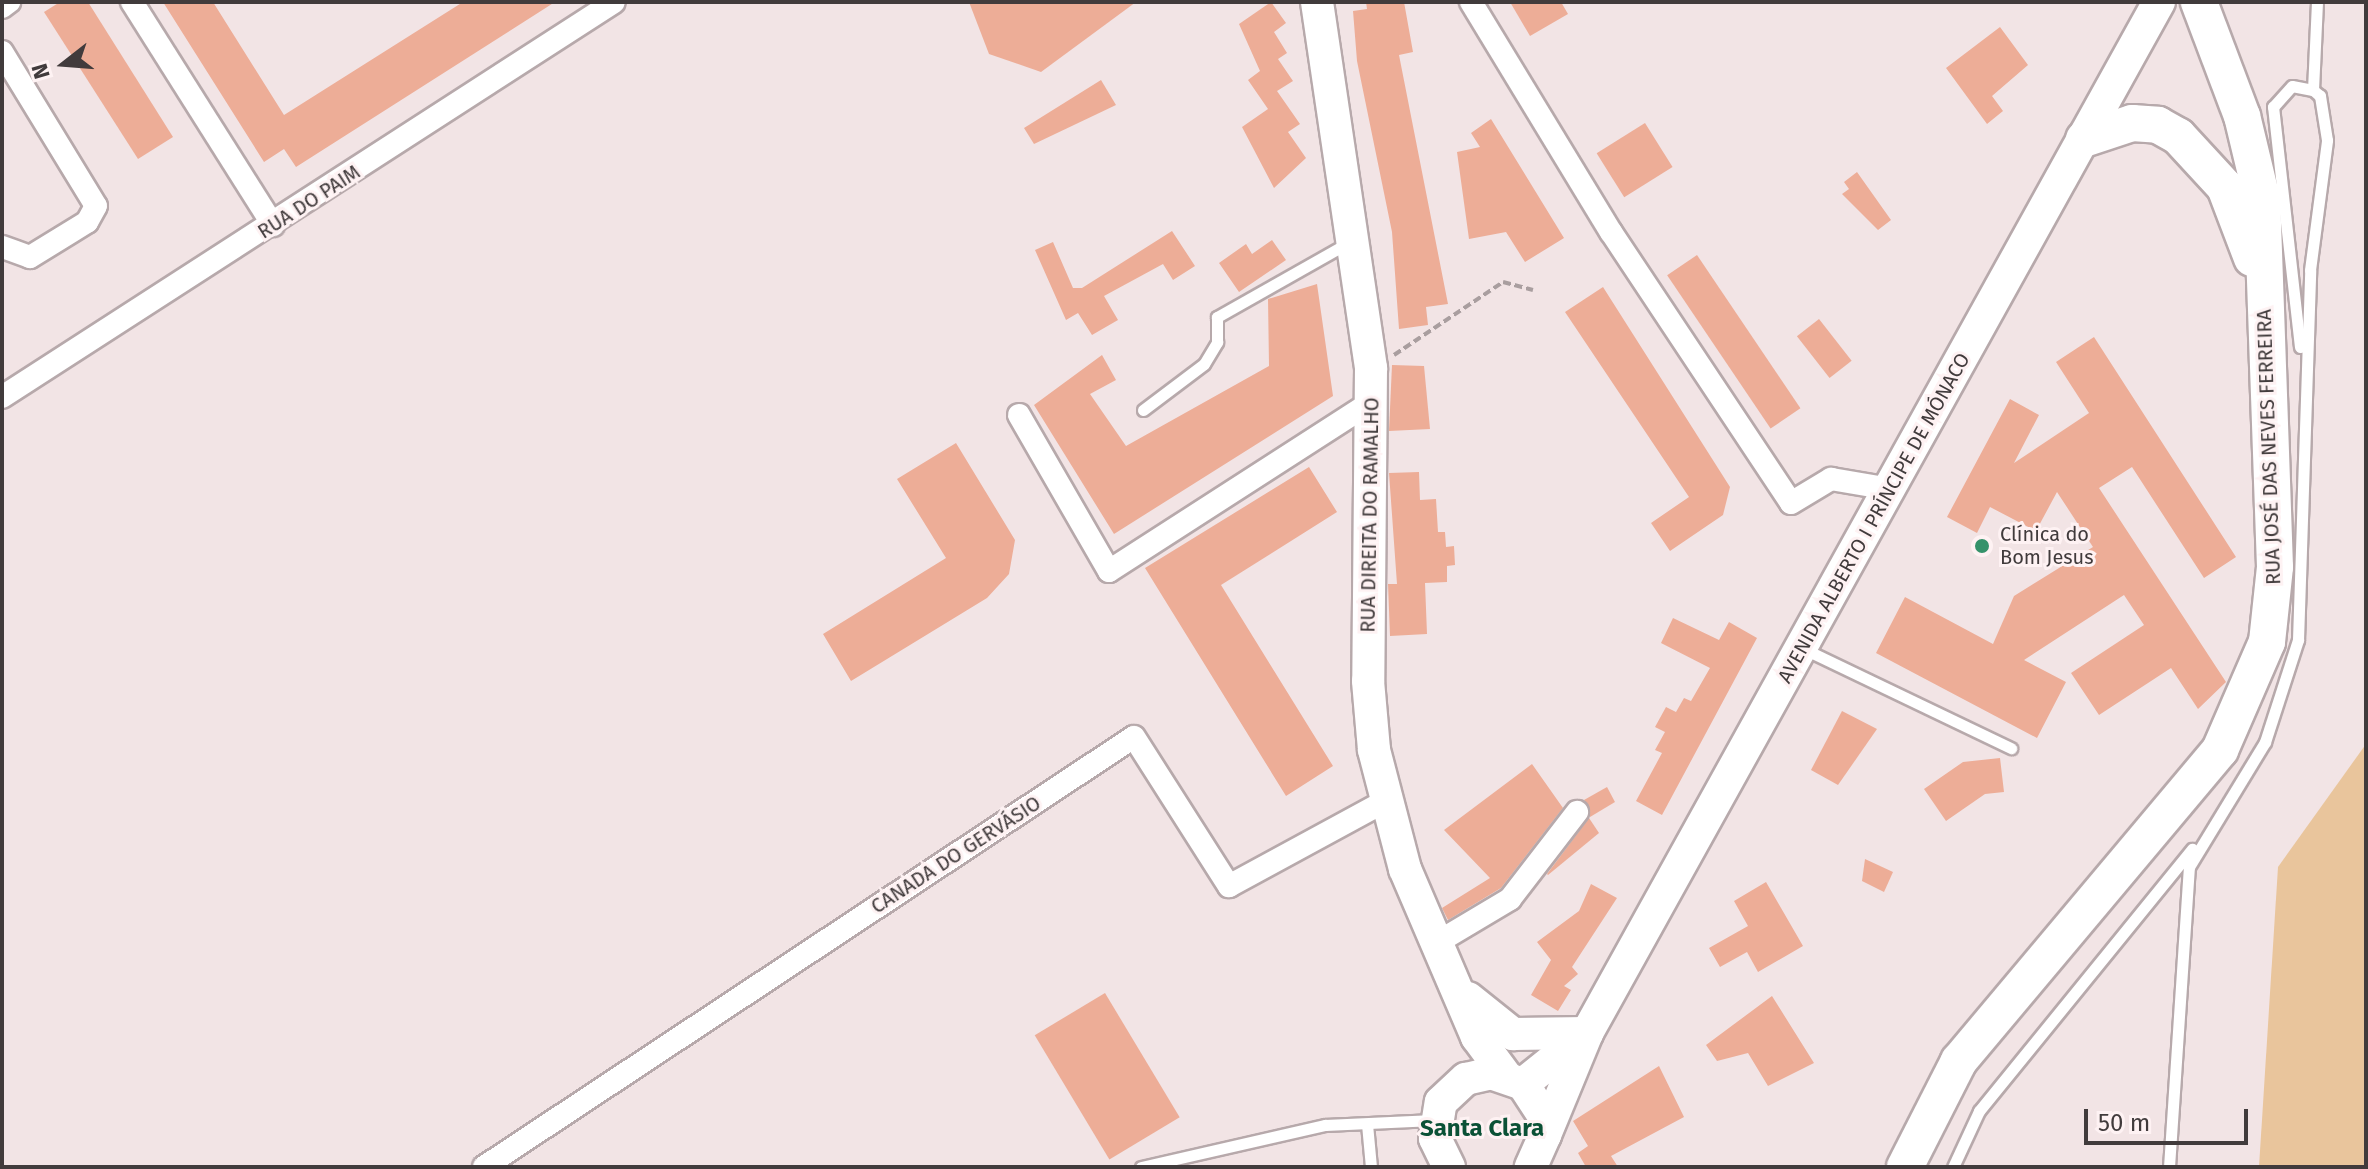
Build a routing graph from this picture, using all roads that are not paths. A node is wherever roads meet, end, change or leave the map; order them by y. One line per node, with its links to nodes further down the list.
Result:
1 (9, 2): 9 (street)
2 (132, 2): 13 (street)
3 (614, 2): 13 (street, RUA DO PAIM)
4 (1317, 2): 14 (main road, RUA DIREITA DO RAMALHO)
5 (1471, 2): 22 (street)
6 (2159, 2): 12 (main road, AVENIDA ALBERTO I PRÍNCIPE DE MÓNACO)
7 (2199, 2): 16 (main road, RUA JOSÉ DAS NEVES FERREIRA)
8 (2317, 2): 11 (lane)
9 (2, 7)
10 (2, 52): 15 (street)
11 (2313, 90): 17 (lane); 17 (lane)
12 (2084, 139): 16 (main road); 22 (main road, AVENIDA ALBERTO I PRÍNCIPE DE MÓNACO)
13 (273, 225): 18 (street, RUA DO PAIM)
14 (1352, 240): 19 (main road, RUA DIREITA DO RAMALHO); 20 (lane)
15 (2, 247)
16 (2263, 302): 41 (main road, RUA JOSÉ DAS NEVES FERREIRA)
17 (2304, 387): 27 (lane)
18 (2, 397)
19 (1373, 401): 21 (street); 25 (main road, RUA DIREITA DO RAMALHO)
20 (1143, 410)
21 (1019, 415)
22 (1890, 489): 23 (main road, AVENIDA ALBERTO I PRÍNCIPE DE MÓNACO)
23 (1801, 648): 24 (lane); 30 (main road, AVENIDA ALBERTO I PRÍNCIPE DE MÓNACO)
24 (2011, 748)
25 (1384, 802): 28 (main road, RUA DIREITA DO RAMALHO); 36 (street, CANADA DO GERVÁSIO)
26 (1577, 812): 28 (street)
27 (2201, 837): 42 (lane); 43 (lane)
28 (1438, 942): 29 (main road, RUA DIREITA DO RAMALHO)
29 (1464, 1002): 30 (main road); 31 (main road, RUA DIREITA DO RAMALHO); 32 (main road)
30 (1587, 1033): 31 (main road, AVENIDA ALBERTO I PRÍNCIPE DE MÓNACO); 35 (main road, AVENIDA ALBERTO I PRÍNCIPE DE MÓNACO)
31 (1514, 1080): 32 (main road); 35 (main road, RUA DIREITA DO RAMALHO)
32 (1454, 1086): 33 (main road)
33 (1435, 1120): 34 (lane); 39 (main road)
34 (1367, 1124): 37 (lane); 38 (lane)
35 (1545, 1135): 40 (main road, AVENIDA ALBERTO I PRÍNCIPE DE MÓNACO)
36 (484, 1167)
37 (1141, 1167)
38 (1371, 1167)
39 (1449, 1167)
40 (1531, 1167)
41 (1905, 1167)
42 (1953, 1167)
43 (2169, 1167)

